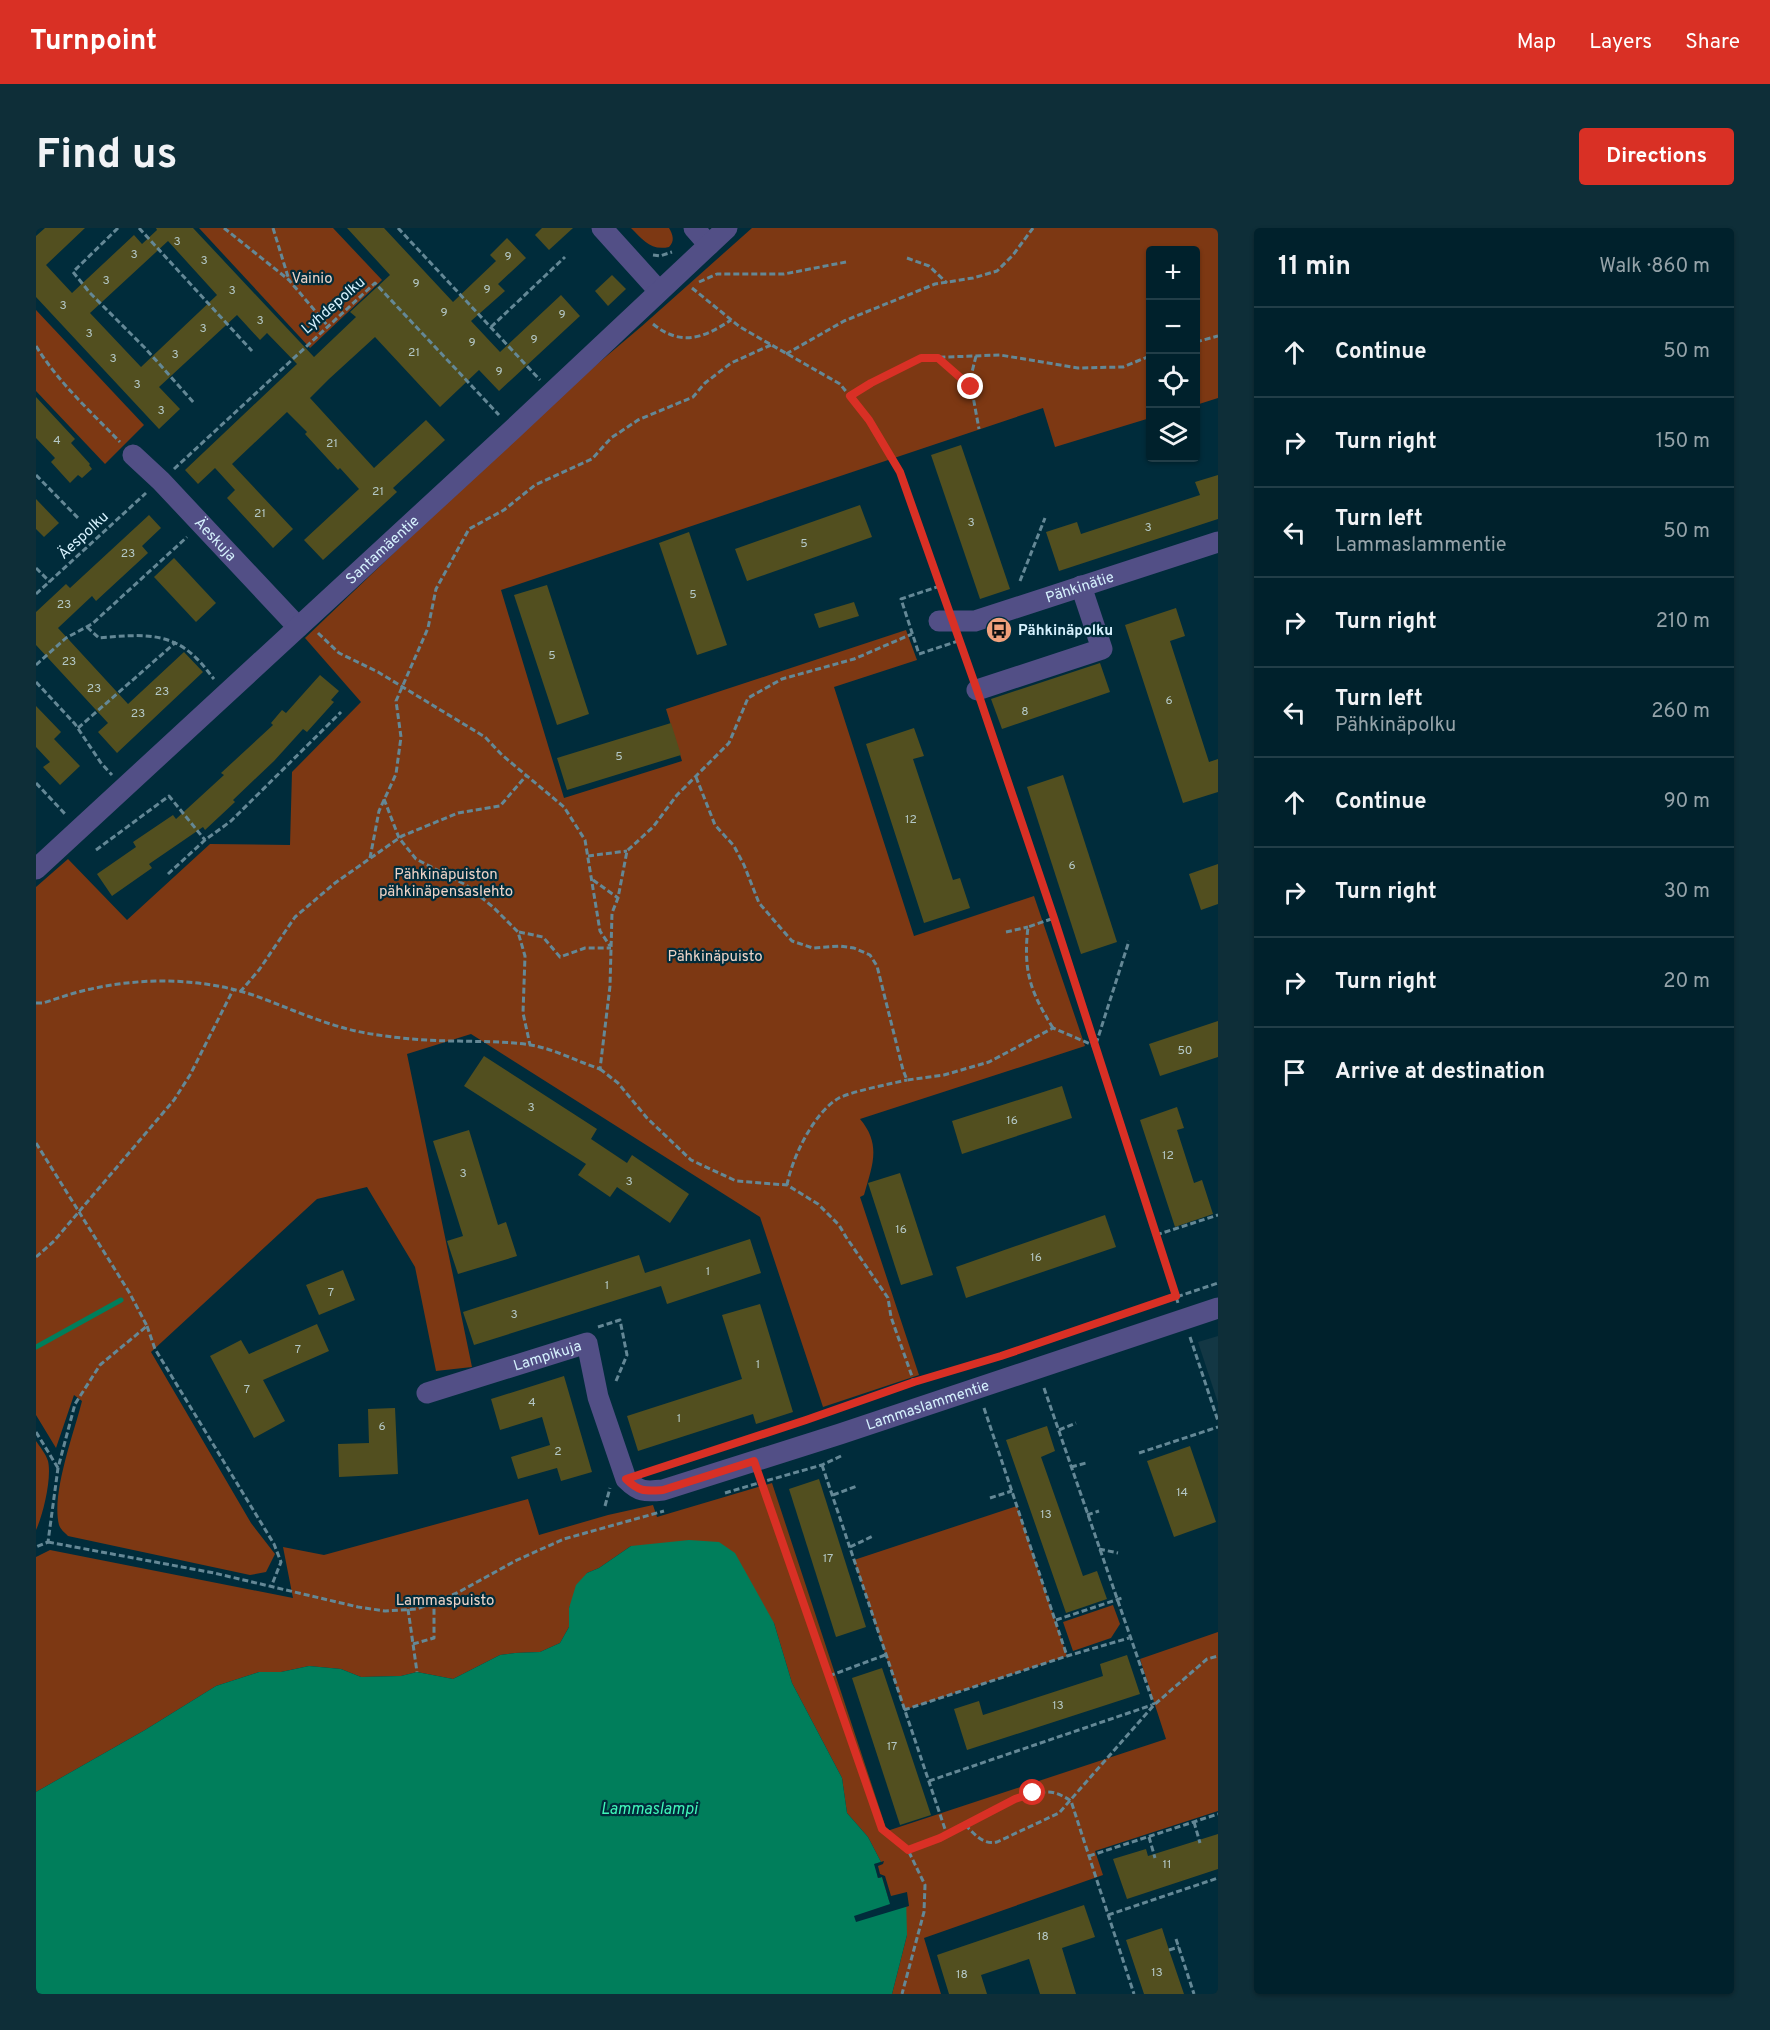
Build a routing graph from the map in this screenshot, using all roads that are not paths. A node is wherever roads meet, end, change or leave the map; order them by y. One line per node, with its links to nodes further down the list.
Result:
1 (602, 228): 4 (street)
2 (727, 228): 3 (street, Santamäentie)
3 (700, 235): 4 (street, Santamäentie)
4 (659, 291): 9 (street, Santamäentie)
5 (133, 455): 9 (street, Äeskuja)
6 (1218, 542): 7 (street, Pähkinätie)
7 (1081, 586): 8 (street, Pähkinätie); 10 (street)
8 (946, 621)
9 (301, 623): 11 (street, Santamäentie)
10 (977, 690)
11 (36, 869)
12 (1218, 1308): 14 (street, Lammaslammentie)
13 (427, 1393): 14 (street, Lampikuja)
14 (630, 1484)

